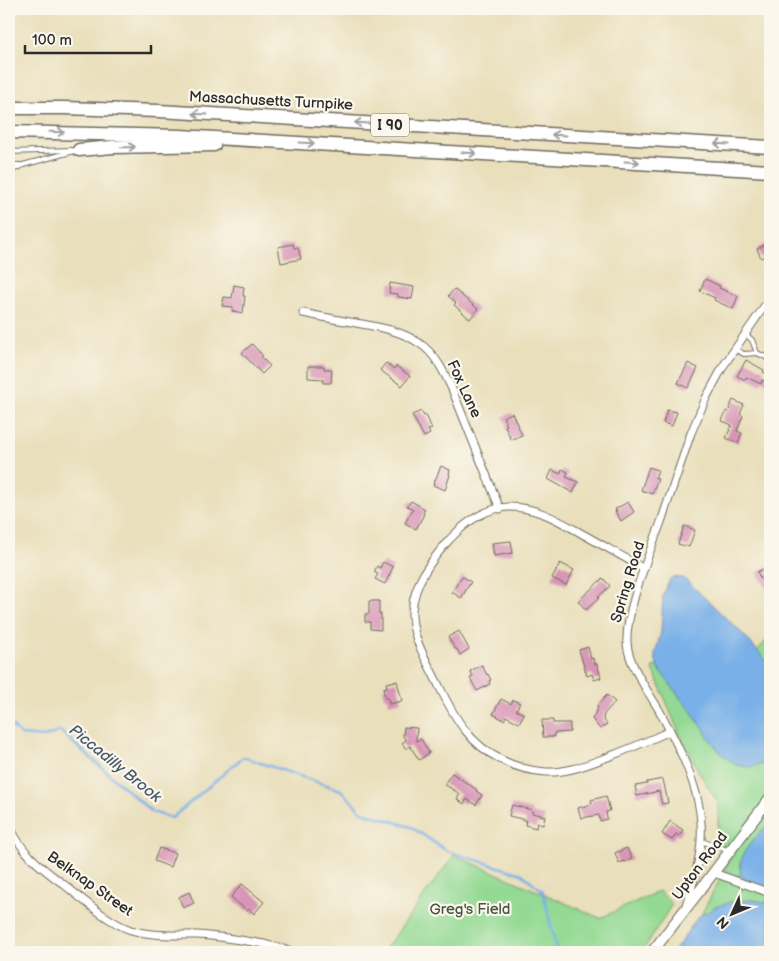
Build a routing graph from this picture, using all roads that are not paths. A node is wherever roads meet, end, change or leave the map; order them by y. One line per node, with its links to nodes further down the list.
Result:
1 (9, 108): 4 (highway, Massachusetts Turnpike / I 90, one-way to 1)
2 (9, 132): 3 (highway, I 90, one-way to 3)
3 (278, 142): 5 (highway, one-way to 3); 9 (highway, I 90, one-way to 9)
4 (770, 147)
5 (79, 150): 6 (lane); 8 (lane)
6 (9, 152)
7 (9, 164): 8 (lane)
8 (23, 165): 10 (lane)
9 (770, 171)
10 (9, 172)
11 (770, 298): 13 (street, Spring Road)
12 (303, 313): 17 (street, Fox Lane)
13 (745, 334): 14 (street, Spring Road); 15 (lane)
14 (734, 349): 15 (lane); 18 (street, Spring Road)
15 (757, 353): 16 (lane)
16 (770, 359)
17 (500, 509): 18 (street); 19 (street)
18 (644, 569): 19 (street, Spring Road)
19 (670, 731): 22 (street, Spring Road)
20 (770, 798): 23 (main road, Upton Road)
21 (9, 824): 27 (street, Belknap Street)
22 (701, 841): 23 (lane); 26 (street, Spring Road)
23 (730, 851): 24 (main road, Upton Road)
24 (714, 873): 25 (street); 26 (main road, Upton Road)
25 (770, 893)
26 (684, 912): 28 (main road, Upton Road)
27 (293, 952)
28 (652, 952)

